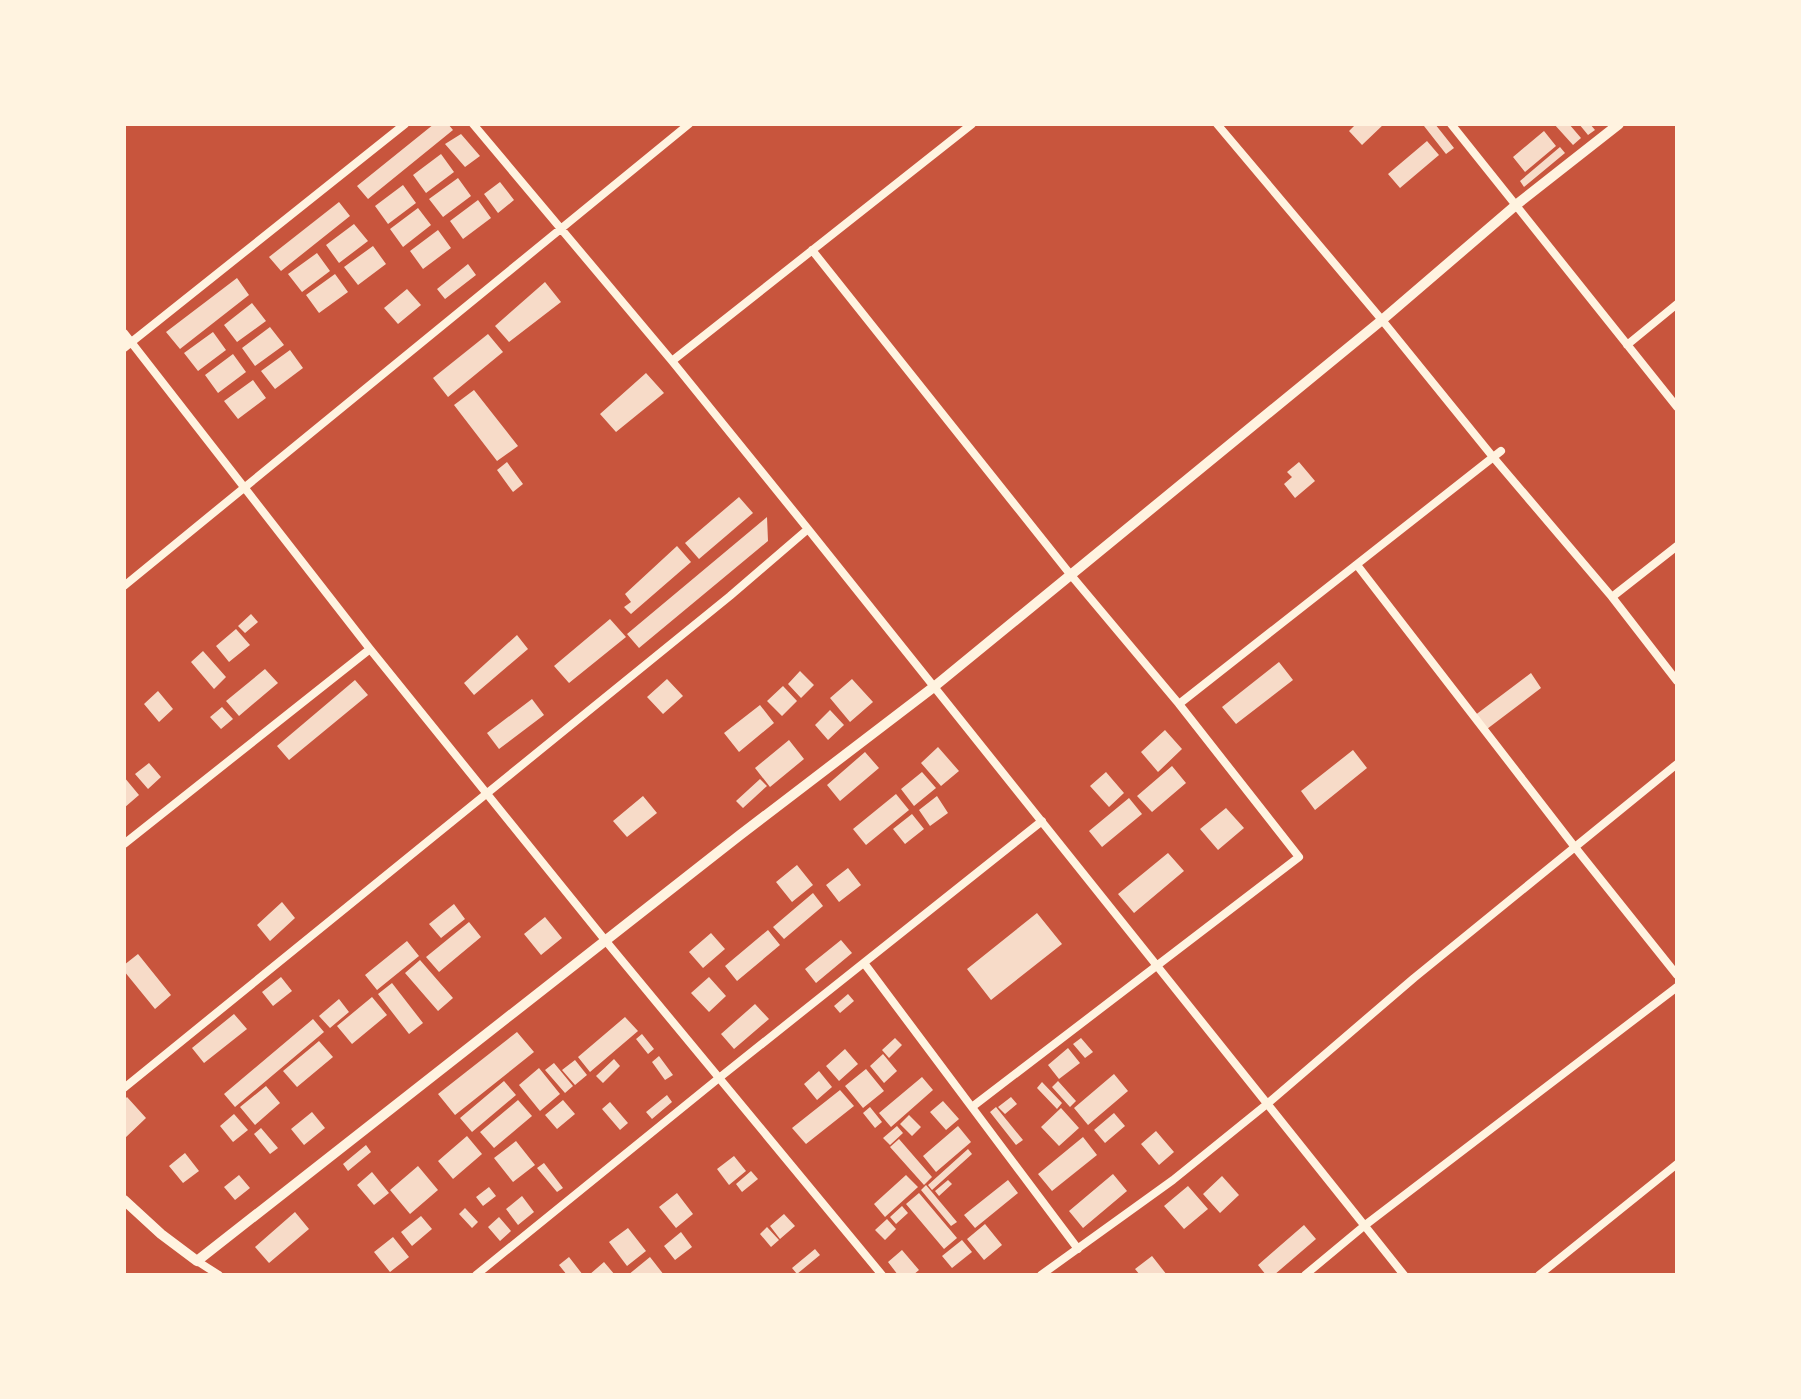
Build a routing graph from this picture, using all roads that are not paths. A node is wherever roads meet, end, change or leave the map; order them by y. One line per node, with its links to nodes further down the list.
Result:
1 (405, 124): 14 (street)
2 (473, 124): 9 (street)
3 (689, 124): 9 (street)
4 (972, 124): 10 (street)
5 (1217, 124): 12 (street)
6 (1451, 124): 8 (street)
7 (1619, 124): 8 (street)
8 (1516, 205): 12 (street); 15 (street)
9 (561, 228): 16 (street); 19 (street)
10 (812, 250): 16 (street); 23 (street)
11 (1677, 304): 15 (street)
12 (1382, 320): 18 (street); 23 (street)
13 (124, 333): 14 (street)
14 (128, 345): 19 (street)
15 (1627, 345): 17 (street)
16 (672, 361): 20 (street)
17 (1677, 407)
18 (1497, 454): 22 (street); 25 (street)
19 (244, 488): 24 (street); 26 (street)
20 (808, 529): 28 (street); 31 (street)
21 (1677, 546): 25 (street)
22 (1357, 565): 29 (street); 34 (street)
23 (1070, 574): 28 (street); 29 (street)
24 (124, 586)
25 (1612, 597): 27 (street)
26 (370, 649): 31 (street); 33 (street)
27 (1677, 681)
28 (935, 686): 32 (street); 35 (street)
29 (1179, 704): 37 (street)
30 (1677, 764): 34 (street)
31 (487, 792): 35 (street); 41 (street)
32 (1042, 821): 36 (street); 37 (street)
33 (124, 844)
34 (1574, 846): 38 (street); 42 (street)
35 (605, 940): 40 (street); 48 (street)
36 (864, 963): 40 (street); 43 (street)
37 (1158, 965): 42 (street); 43 (street)
38 (1677, 975)
39 (1677, 987): 46 (street)
40 (719, 1078): 50 (street); 51 (street)
41 (124, 1088)
42 (1267, 1104): 46 (street); 47 (street)
43 (972, 1107): 47 (street)
44 (1676, 1168): 55 (street)
45 (124, 1200): 48 (street)
46 (1364, 1226): 53 (street); 54 (street)
47 (1078, 1249): 52 (street)
48 (197, 1261): 49 (street)
49 (219, 1275)
50 (476, 1275)
51 (882, 1275)
52 (1041, 1275)
53 (1305, 1275)
54 (1404, 1275)
55 (1539, 1275)

